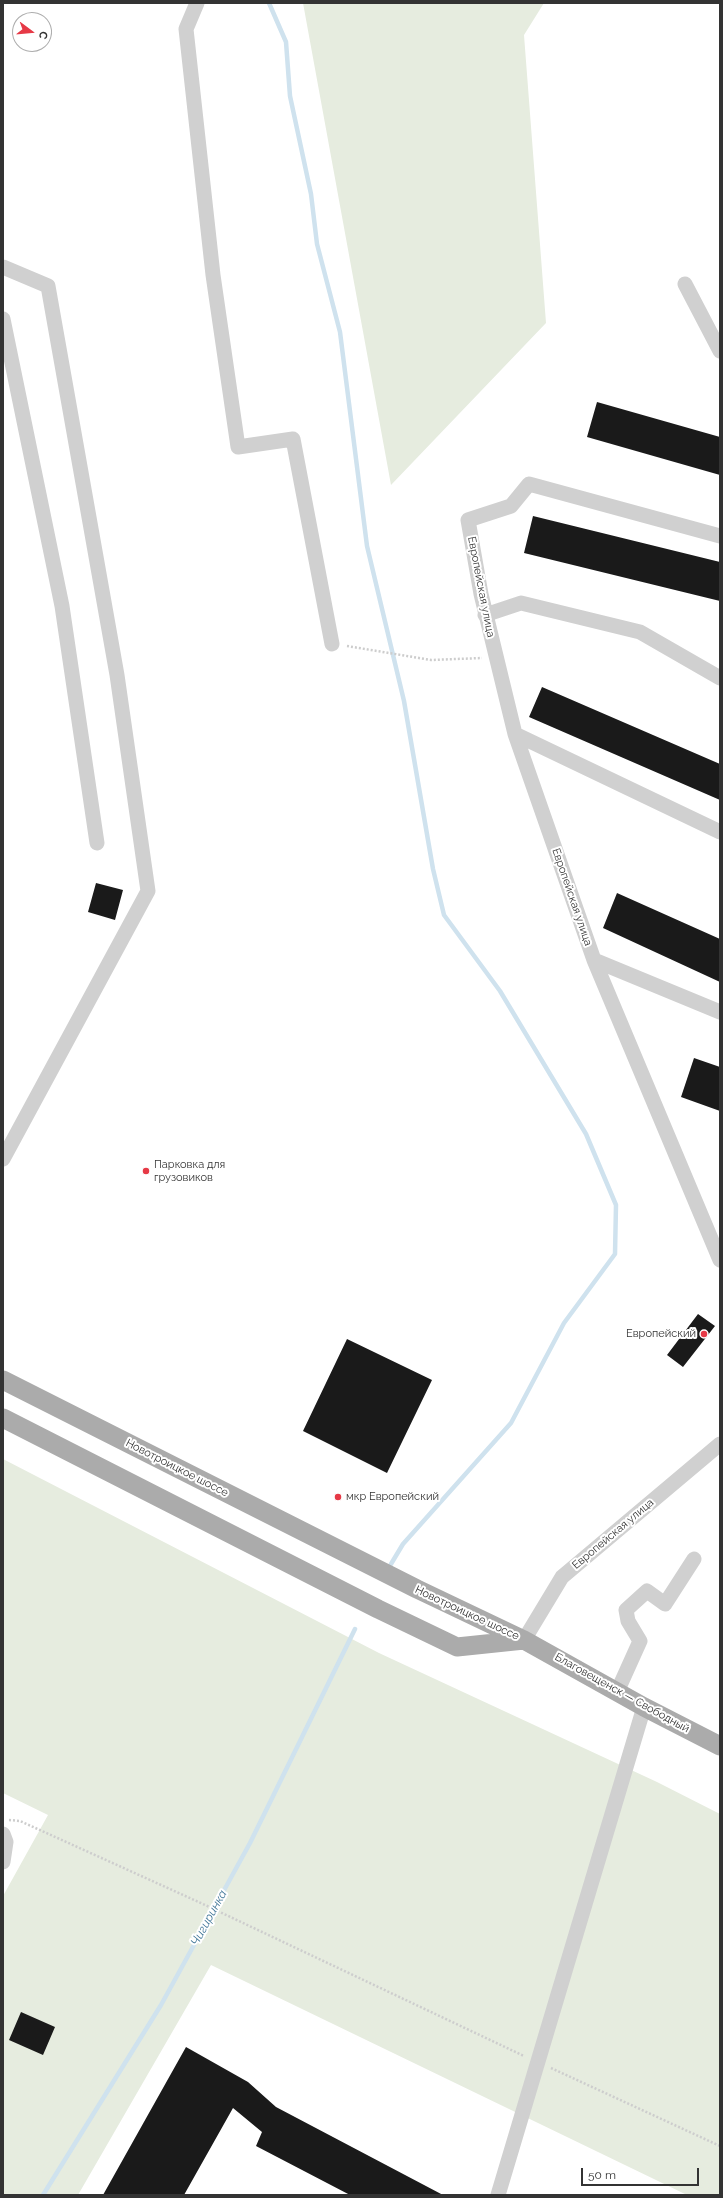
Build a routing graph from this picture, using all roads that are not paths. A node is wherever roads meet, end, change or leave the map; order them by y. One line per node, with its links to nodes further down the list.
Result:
1 (197, 3): 8 (street)
2 (3, 267): 15 (street)
3 (685, 284): 5 (street)
4 (3, 319): 12 (street)
5 (720, 351)
6 (720, 536): 7 (street, Европейская улица)
7 (486, 615): 9 (street); 10 (street, Европейская улица)
8 (332, 644)
9 (720, 678)
10 (515, 734): 11 (street); 13 (street, Европейская улица)
11 (720, 832)
12 (97, 843)
13 (594, 960): 14 (street); 16 (street, Европейская улица)
14 (720, 1012)
15 (3, 1159)
16 (720, 1260)
17 (3, 1380): 21 (main road, Новотроицкое шоссе)
18 (3, 1418): 21 (main road, Новотроицкое шоссе)
19 (720, 1444): 21 (street, Европейская улица)
20 (694, 1559): 22 (street)
21 (524, 1640): 22 (main road, Благовещенск — Свободный)
22 (617, 1692): 23 (main road, Благовещенск — Свободный)
23 (644, 1707): 24 (main road, Благовещенск — Свободный); 27 (street)
24 (720, 1746)
25 (3, 1834): 26 (street)
26 (3, 1862)
27 (498, 2195)

